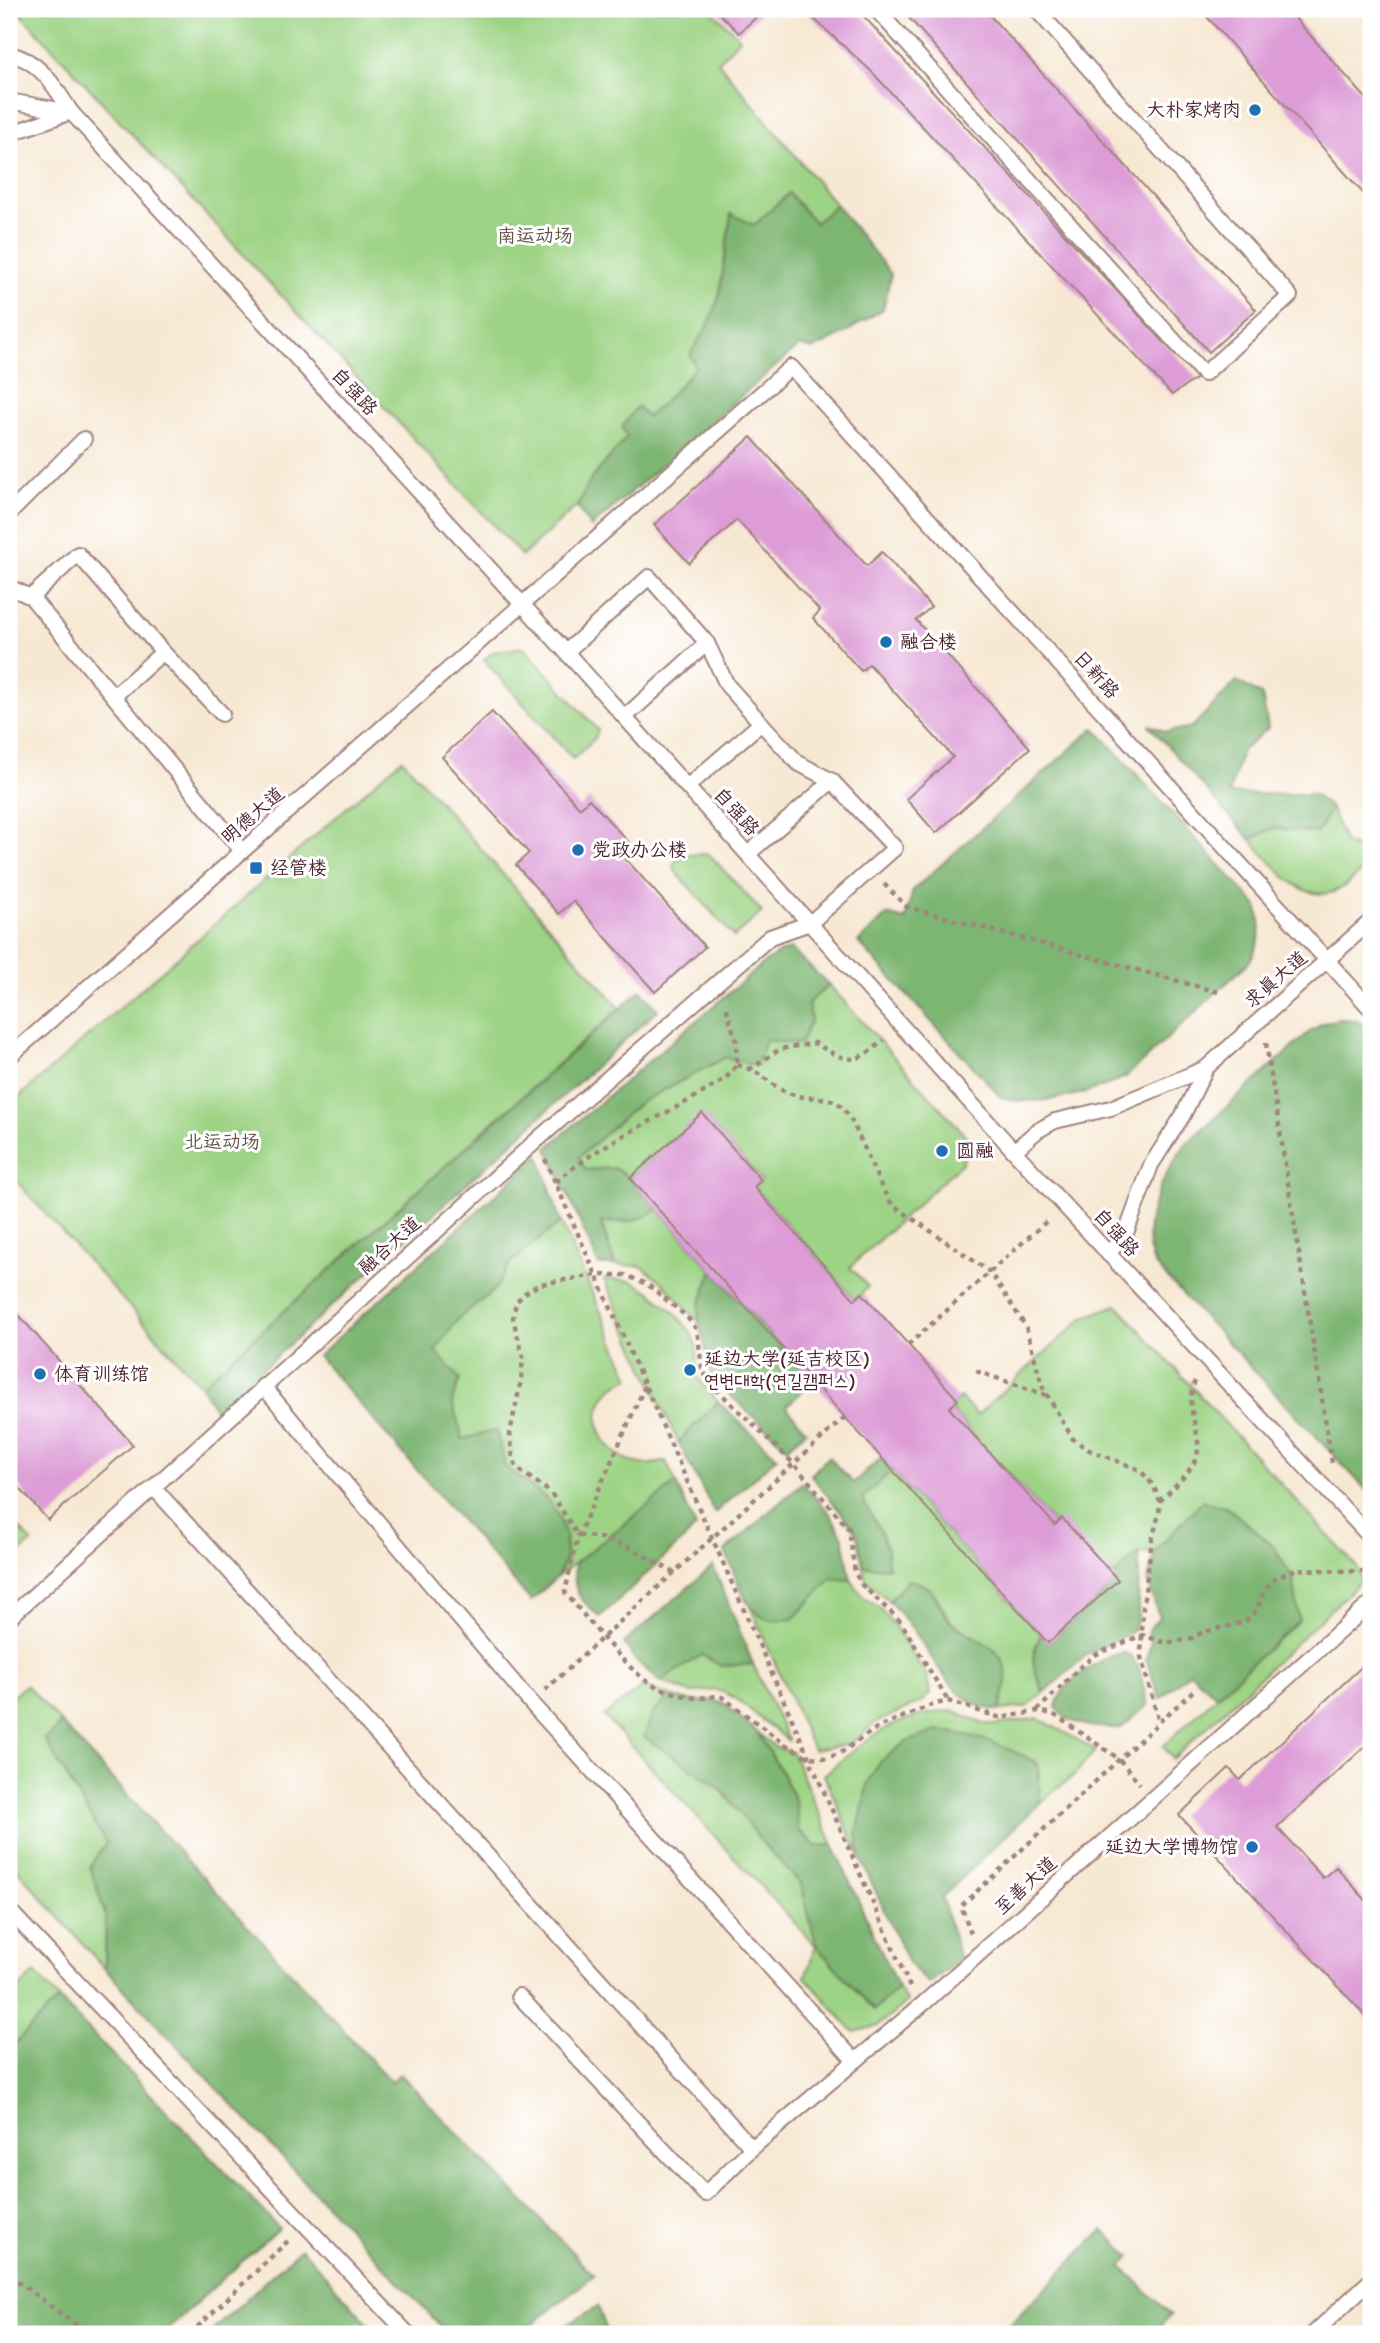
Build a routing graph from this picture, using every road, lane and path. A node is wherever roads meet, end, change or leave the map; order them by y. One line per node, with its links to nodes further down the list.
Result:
1 (876, 9): 2 (lane)
2 (1036, 9)
3 (9, 54): 5 (lane, 自强路)
4 (9, 101): 5 (lane)
5 (71, 112): 6 (lane); 12 (lane, 自强路)
6 (9, 134)
7 (790, 367): 12 (lane, 明德大道); 27 (lane, 日新路)
8 (84, 439): 9 (lane)
9 (9, 514)
10 (9, 587): 11 (lane)
11 (31, 597): 14 (lane); 16 (lane)
12 (523, 604): 15 (lane, 自强路); 22 (lane, 明德大道)
13 (708, 643): 15 (lane); 18 (lane); 19 (lane)
14 (163, 652): 16 (lane); 17 (lane)
15 (566, 652): 18 (lane, 自强路)
16 (114, 696): 22 (lane)
17 (222, 714)
18 (625, 717): 21 (lane, 自强路)
19 (761, 723): 20 (lane); 21 (lane)
20 (832, 781): 23 (lane); 24 (lane)
21 (688, 786): 23 (lane, 自强路)
22 (242, 851): 33 (lane, 明德大道)
23 (748, 854): 26 (lane, 自强路)
24 (871, 869): 26 (lane); 29 (path)
25 (1371, 921): 27 (lane, 求真大道)
26 (810, 923): 28 (lane, 融合大道); 38 (lane, 自强路)
27 (1328, 960): 30 (lane, 日新路); 31 (lane, 求真大道)
28 (718, 983): 34 (path); 37 (lane, 融合大道)
29 (1223, 993)
30 (1371, 1009)
31 (1262, 1017): 35 (lane, 求真大道); 54 (path)
32 (884, 1040): 36 (path)
33 (9, 1057)
34 (737, 1065): 36 (path); 39 (path)
35 (1206, 1068): 38 (lane); 41 (lane)
36 (749, 1070): 42 (path)
37 (537, 1140): 39 (path); 47 (lane, 融合大道)
38 (1014, 1151): 40 (lane, 自强路)
39 (556, 1182): 43 (path)
40 (1065, 1205): 41 (lane, 自强路); 42 (path)
41 (1108, 1254): 54 (lane, 自强路)
42 (990, 1272): 44 (path); 49 (path)
43 (596, 1275): 48 (path); 51 (path); 55 (path)
44 (908, 1345)
45 (976, 1371): 49 (path)
46 (1195, 1381): 53 (path)
47 (263, 1386): 52 (lane, 融合大道); 66 (lane)
48 (645, 1386): 55 (path); 57 (path)
49 (1047, 1395): 53 (path)
50 (845, 1417): 51 (path)
51 (794, 1464): 57 (path); 65 (path)
52 (155, 1489): 61 (lane, 融合大道); 77 (lane)
53 (1160, 1501): 62 (path)
54 (1338, 1502): 56 (lane, 自强路)
55 (578, 1535): 59 (path); 63 (path)
56 (1371, 1538)
57 (712, 1539): 59 (path); 69 (path)
58 (1371, 1572): 62 (path)
59 (675, 1573): 63 (path)
60 (1371, 1603): 71 (lane, 至善大道)
61 (9, 1618)
62 (1142, 1635): 67 (path); 68 (path)
63 (603, 1638): 66 (path); 69 (path)
64 (1194, 1690): 68 (path)
65 (948, 1701): 67 (path); 69 (path)
66 (531, 1703): 76 (lane)
67 (1037, 1711): 70 (path)
68 (1159, 1722): 70 (path)
69 (808, 1757): 75 (path)
70 (1119, 1759): 71 (path); 73 (path)
71 (1153, 1799): 73 (lane, 至善大道)
72 (9, 1910): 78 (lane)
73 (980, 1954): 75 (lane, 至善大道)
74 (519, 1996): 77 (lane, 至善大道)
75 (924, 2003): 76 (lane, 至善大道)
76 (854, 2060): 77 (lane, 至善大道)
77 (752, 2148)
78 (304, 2225): 82 (path); 83 (lane)
79 (9, 2276): 81 (path)
80 (1371, 2280): 84 (lane)
81 (88, 2334)
82 (190, 2334)
83 (408, 2334)
84 (1313, 2334)

